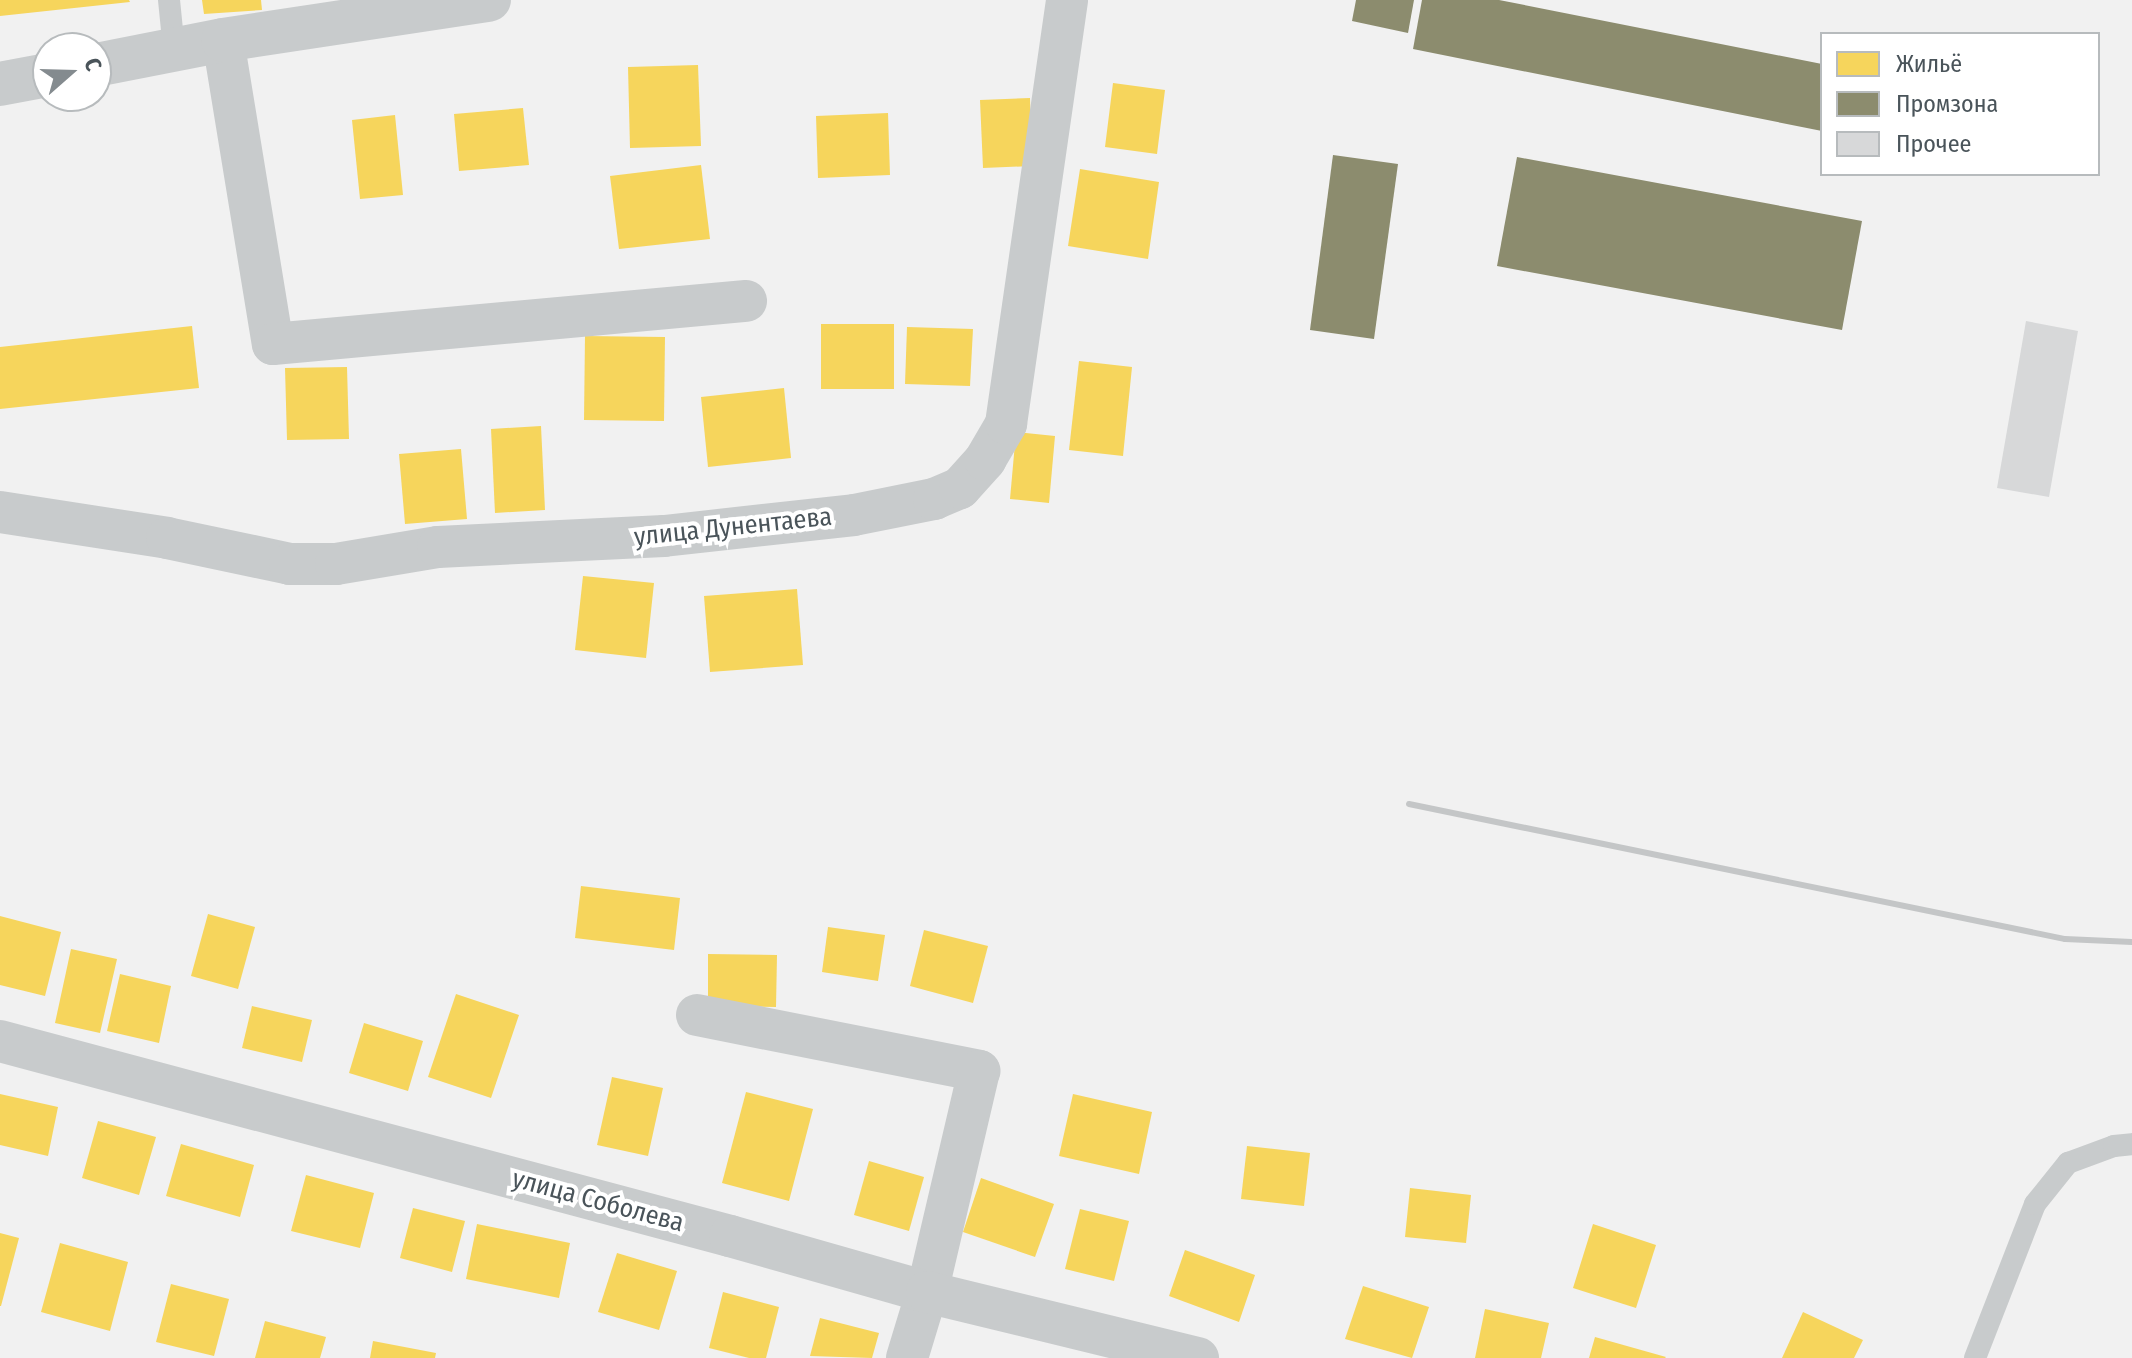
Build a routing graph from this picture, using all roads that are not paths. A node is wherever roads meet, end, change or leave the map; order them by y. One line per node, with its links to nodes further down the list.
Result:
1 (169, 0): 5 (lane)
2 (489, 0): 4 (street)
3 (1067, 0): 10 (street, улица Дунентаева)
4 (223, 40): 5 (street); 9 (street)
5 (174, 50): 6 (street)
6 (112, 62)
7 (32, 78): 8 (street)
8 (0, 84)
9 (746, 301)
10 (0, 512)
11 (697, 1015): 14 (street)
12 (0, 1041): 14 (street, улица Соболева)
13 (2132, 1144): 17 (lane)
14 (927, 1292): 15 (street); 16 (street, улица Соболева)
15 (907, 1358)
16 (1198, 1358)
17 (1975, 1358)

